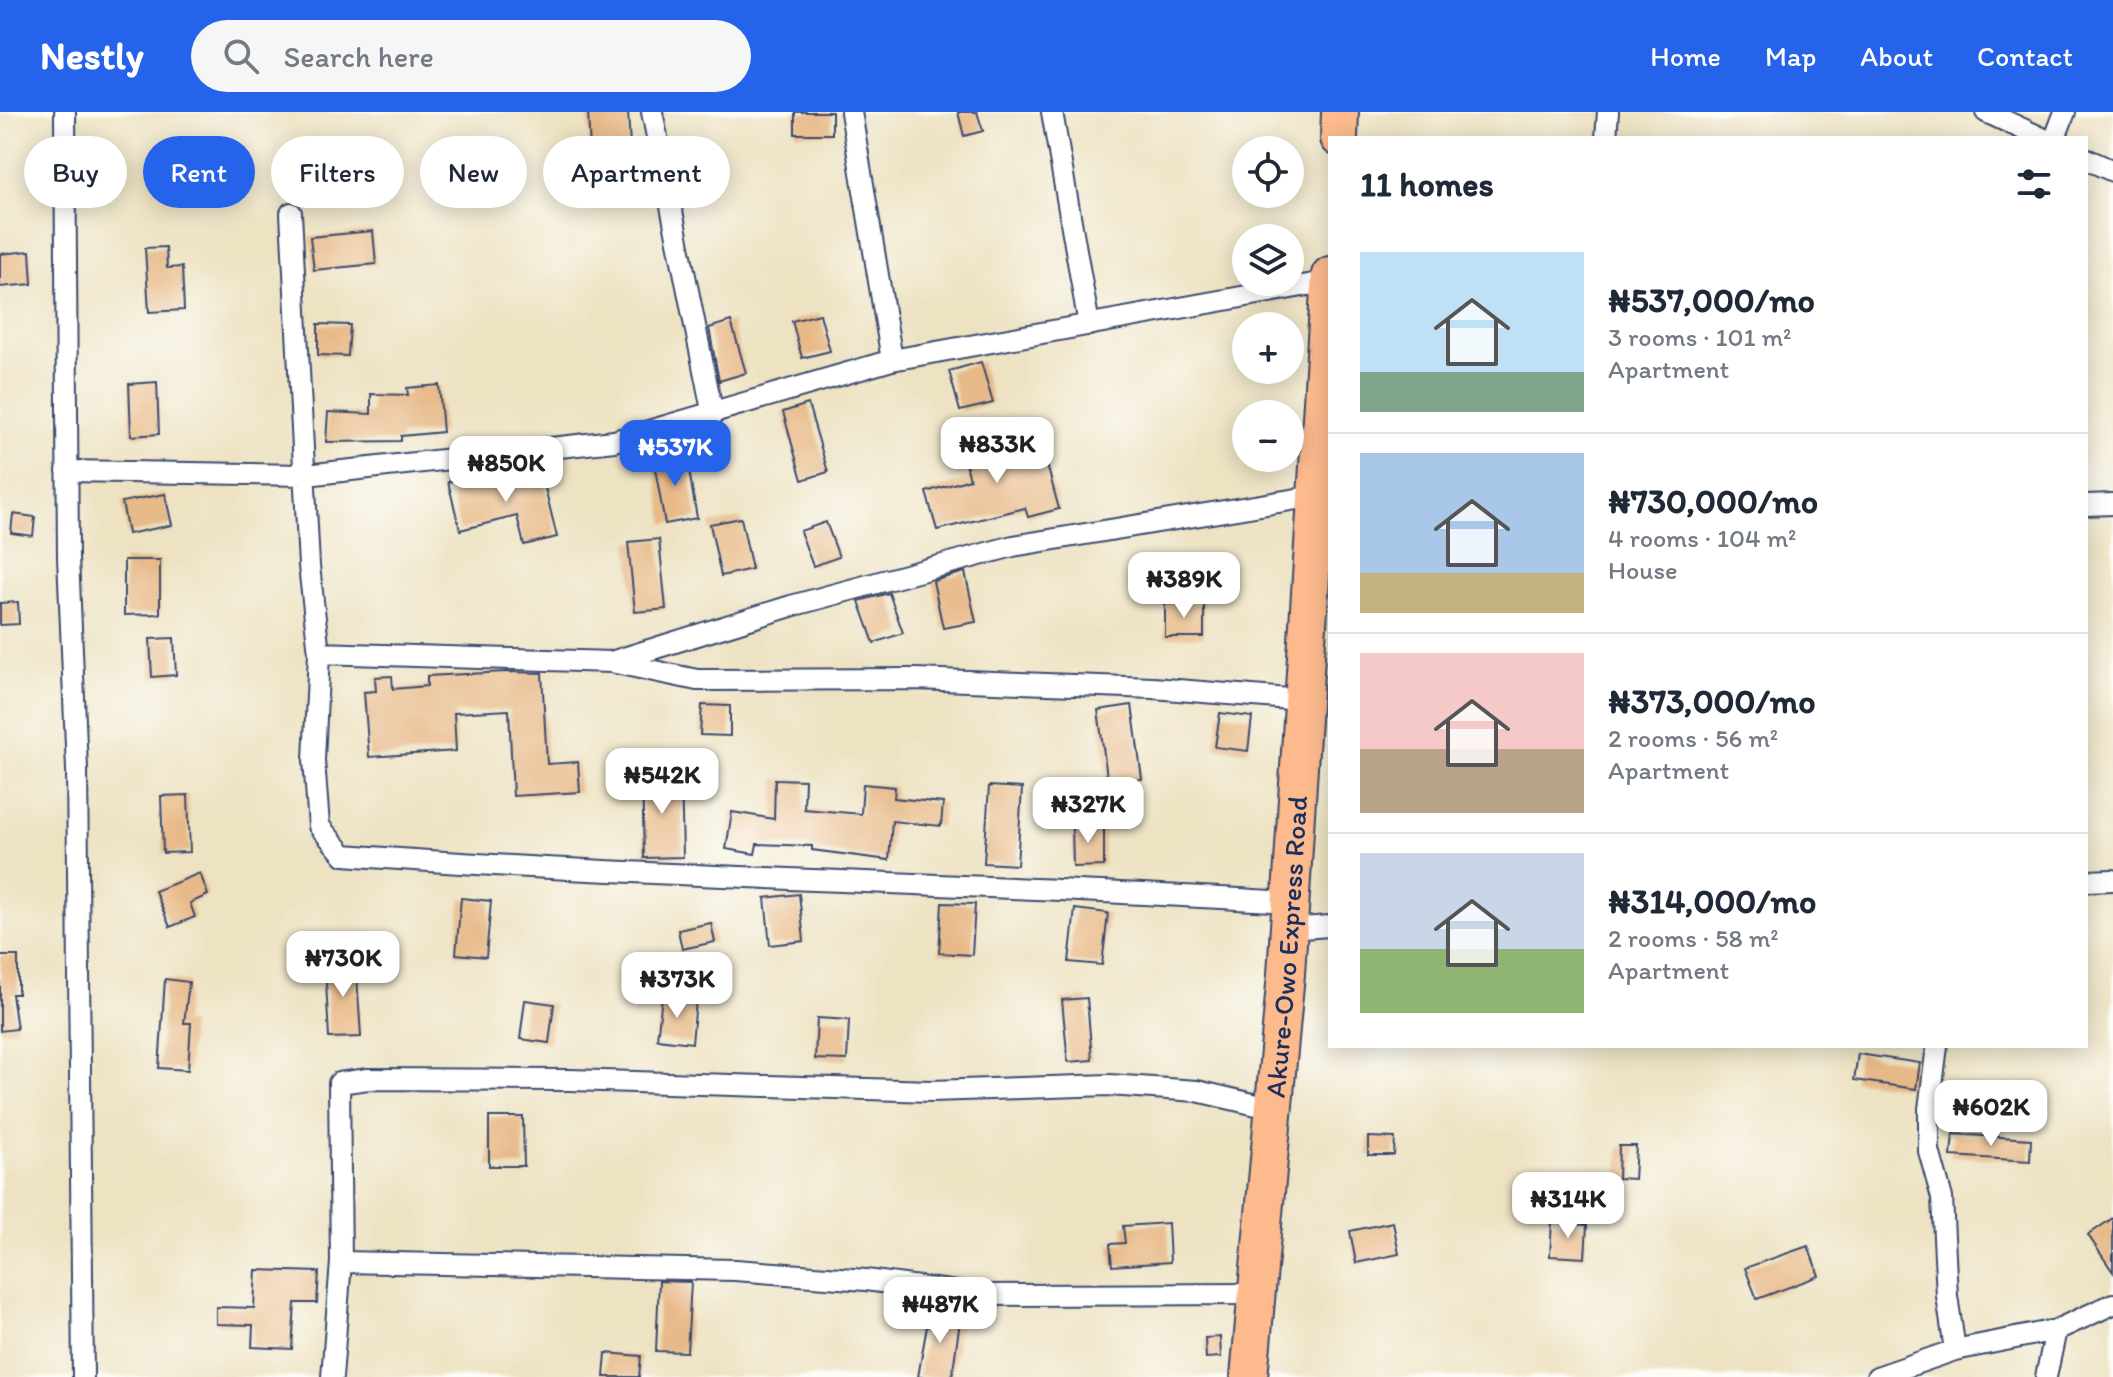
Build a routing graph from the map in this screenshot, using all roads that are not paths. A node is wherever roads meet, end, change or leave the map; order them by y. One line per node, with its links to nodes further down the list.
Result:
1 (65, 112): 21 (street)
2 (652, 112): 20 (street)
3 (851, 112): 19 (street)
4 (1052, 112): 18 (street)
5 (1340, 112): 9 (highway)
6 (1608, 112): 10 (street)
7 (1986, 112): 11 (street)
8 (2065, 112): 12 (street)
9 (1339, 136)
10 (1606, 136)
11 (2038, 136)
12 (2056, 136)
13 (2088, 160): 14 (street)
14 (2113, 171)
15 (291, 213): 22 (street)
16 (1328, 278): 18 (street)
17 (1328, 307): 23 (highway, Akure-Owo Express Road)
18 (1089, 325): 19 (street)
19 (892, 360): 20 (street)
20 (713, 415): 22 (street)
21 (67, 471): 22 (street); 41 (street)
22 (306, 475): 27 (street)
23 (1315, 496): 26 (highway, Akure-Owo Express Road); 28 (street)
24 (2113, 504): 25 (street)
25 (2088, 505)
26 (1321, 557): 29 (highway, Akure-Owo Express Road)
27 (319, 653): 28 (street); 32 (street)
28 (611, 662): 29 (street)
29 (1302, 700): 32 (highway, Akure-Owo Express Road)
30 (2113, 880): 31 (street)
31 (2088, 881)
32 (1288, 916): 33 (street); 35 (highway, Akure-Owo Express Road)
33 (1328, 926)
34 (1937, 1048): 40 (street)
35 (1274, 1109): 36 (street); 37 (highway, Akure-Owo Express Road)
36 (341, 1262): 37 (street); 42 (street)
37 (1257, 1294): 43 (highway, Akure-Owo Express Road)
38 (2113, 1304): 39 (street)
39 (2056, 1330): 40 (street); 45 (street)
40 (1955, 1350): 44 (street)
41 (83, 1377)
42 (332, 1377)
43 (1249, 1377)
44 (1877, 1377)
45 (2046, 1377)

